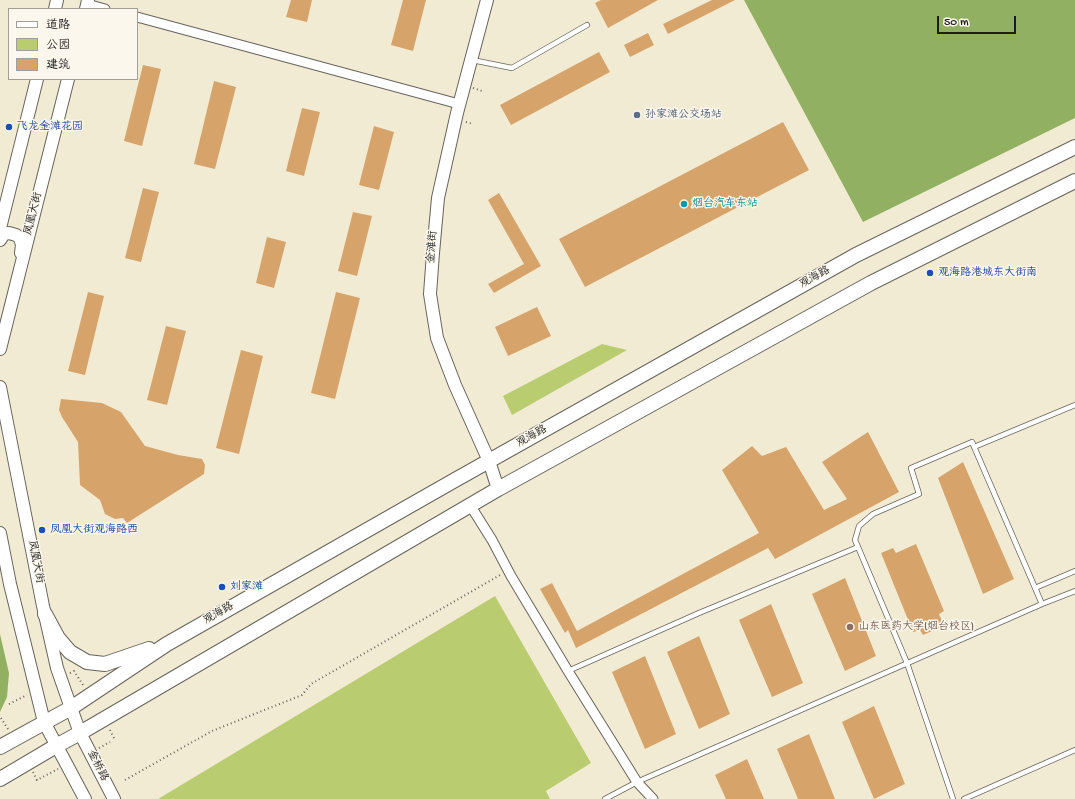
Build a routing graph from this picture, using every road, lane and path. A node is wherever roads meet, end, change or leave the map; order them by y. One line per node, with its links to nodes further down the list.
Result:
1 (487, 0): 6 (main road, 金滩街)
2 (87, 4): 3 (street)
3 (102, 8)
4 (138, 18): 9 (street)
5 (587, 25): 6 (lane)
6 (471, 60): 9 (main road, 金滩街)
7 (37, 80): 12 (main road)
8 (68, 80): 14 (main road, 凤凰大街)
9 (459, 104): 19 (main road, 金滩街)
10 (1075, 147): 19 (main road, 观海路)
11 (1075, 181): 20 (main road)
12 (0, 228)
13 (0, 240): 14 (main road)
14 (20, 270): 15 (main road, 凤凰大街)
15 (0, 349)
16 (0, 387): 29 (main road, 凤凰大街)
17 (1075, 405): 18 (lane)
18 (974, 447): 23 (lane); 26 (lane)
19 (489, 461): 20 (main road, 金滩街); 30 (main road, 观海路)
20 (498, 489): 21 (main road)
21 (470, 505): 32 (street); 35 (main road)
22 (0, 533): 34 (main road)
23 (858, 547): 31 (lane); 32 (lane)
24 (1075, 571): 26 (lane)
25 (500, 575): 40 (path)
26 (1035, 588): 28 (lane)
27 (1075, 591): 28 (lane)
28 (1042, 604): 31 (lane)
29 (45, 614): 30 (main road); 33 (main road, 凤凰大街)
30 (166, 644): 33 (main road, 观海路)
31 (907, 663): 41 (lane); 46 (lane)
32 (568, 671): 41 (street)
33 (71, 708): 34 (main road, 观海路); 35 (main road, 凤凰大街)
34 (44, 722): 36 (main road, 观海路); 37 (main road)
35 (80, 733): 37 (main road); 43 (main road, 金桥路)
36 (0, 746)
37 (56, 746): 39 (main road); 42 (main road)
38 (1075, 750): 47 (lane)
39 (0, 779)
40 (125, 780)
41 (637, 782): 44 (lane); 45 (street)
42 (85, 799)
43 (114, 799)
44 (605, 799)
45 (653, 799)
46 (953, 799)
47 (964, 799)

